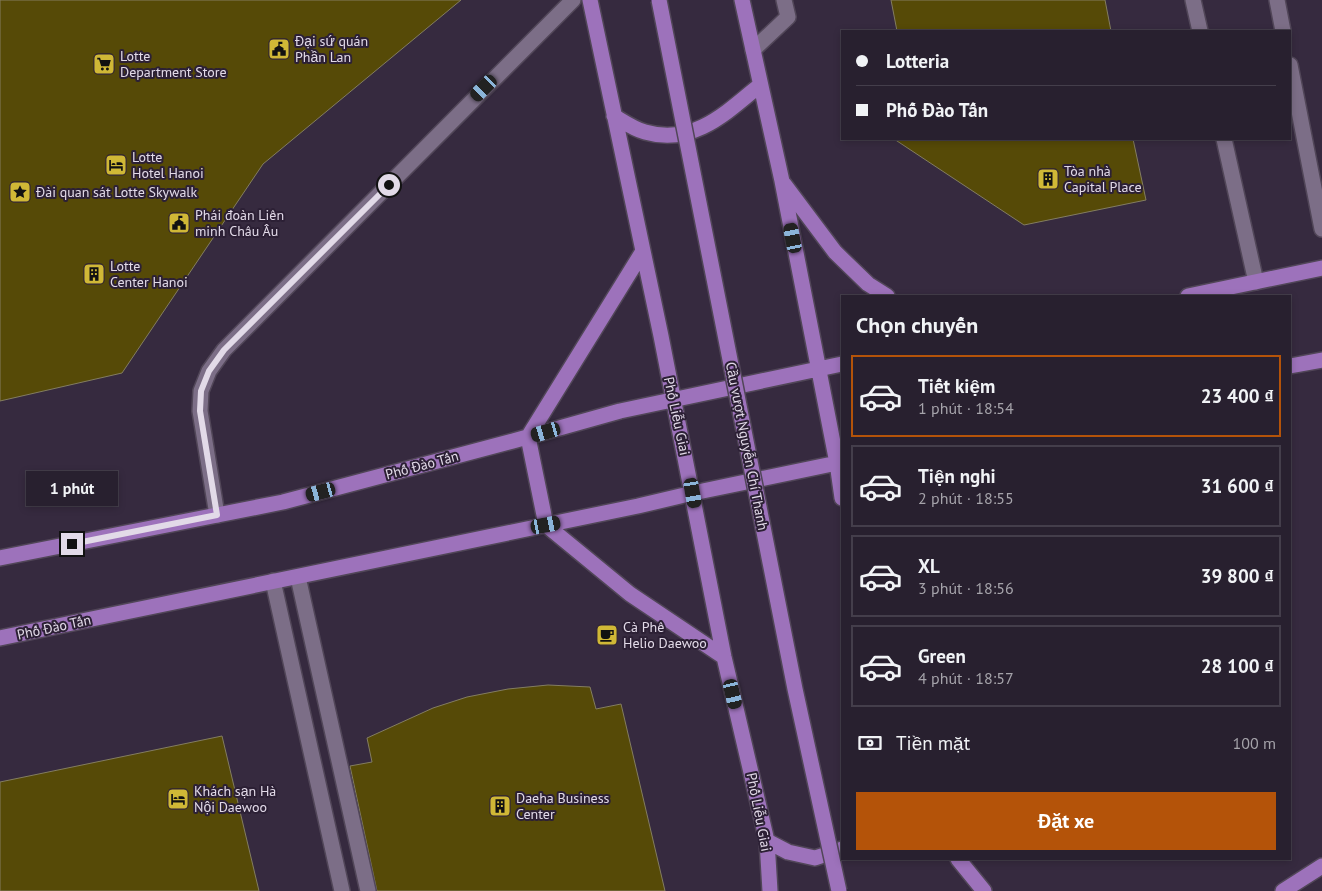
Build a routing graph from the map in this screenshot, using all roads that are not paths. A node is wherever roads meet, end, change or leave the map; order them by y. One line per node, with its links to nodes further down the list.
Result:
1 (573, 0): 32 (lane)
2 (590, 0): 13 (main road, Phố Liễu Giai)
3 (659, 0): 46 (main road, Cầu vượt Nguyễn Chí Thanh, bridge)
4 (742, 0): 10 (main road)
5 (784, 0): 10 (lane)
6 (1193, 0): 8 (lane)
7 (1277, 0): 9 (lane)
8 (1200, 30)
9 (1283, 30)
10 (753, 50): 12 (main road)
11 (1291, 69): 15 (lane)
12 (760, 85): 13 (main road); 16 (main road)
13 (614, 116): 18 (main road, Phố Liễu Giai)
14 (1224, 140): 20 (lane)
15 (1317, 178): 17 (lane)
16 (782, 181): 21 (main road); 26 (main road)
17 (1322, 229)
18 (643, 251): 27 (main road, Phố Liễu Giai); 28 (main road)
19 (1322, 268): 20 (main road)
20 (1256, 282): 22 (main road)
21 (884, 295)
22 (1193, 295)
23 (1322, 360): 25 (main road)
24 (841, 364): 26 (main road, Phố Đào Tấn)
25 (1291, 366)
26 (818, 369): 27 (main road, Phố Đào Tấn); 29 (main road)
27 (674, 398): 28 (main road, Phố Đào Tấn); 31 (main road, Phố Liễu Giai)
28 (528, 437): 32 (main road, Phố Đào Tấn); 33 (main road)
29 (840, 462): 30 (main road); 31 (main road, Phố Đào Tấn)
30 (841, 480)
31 (693, 493): 33 (main road, Phố Đào Tấn); 38 (main road, Phố Liễu Giai)
32 (217, 515): 34 (main road, Phố Đào Tấn)
33 (546, 525): 35 (main road, Phố Đào Tấn); 38 (main road)
34 (0, 558)
35 (298, 576): 36 (main road, Phố Đào Tấn); 44 (lane)
36 (273, 581): 37 (main road, Phố Đào Tấn); 43 (lane)
37 (0, 638)
38 (724, 657): 39 (main road, Phố Liễu Giai)
39 (766, 841): 40 (main road); 45 (main road, Phố Liễu Giai)
40 (841, 849)
41 (959, 860): 47 (main road)
42 (1322, 866): 48 (main road)
43 (342, 891)
44 (368, 891)
45 (770, 891)
46 (839, 891)
47 (984, 891)
48 (1283, 891)

